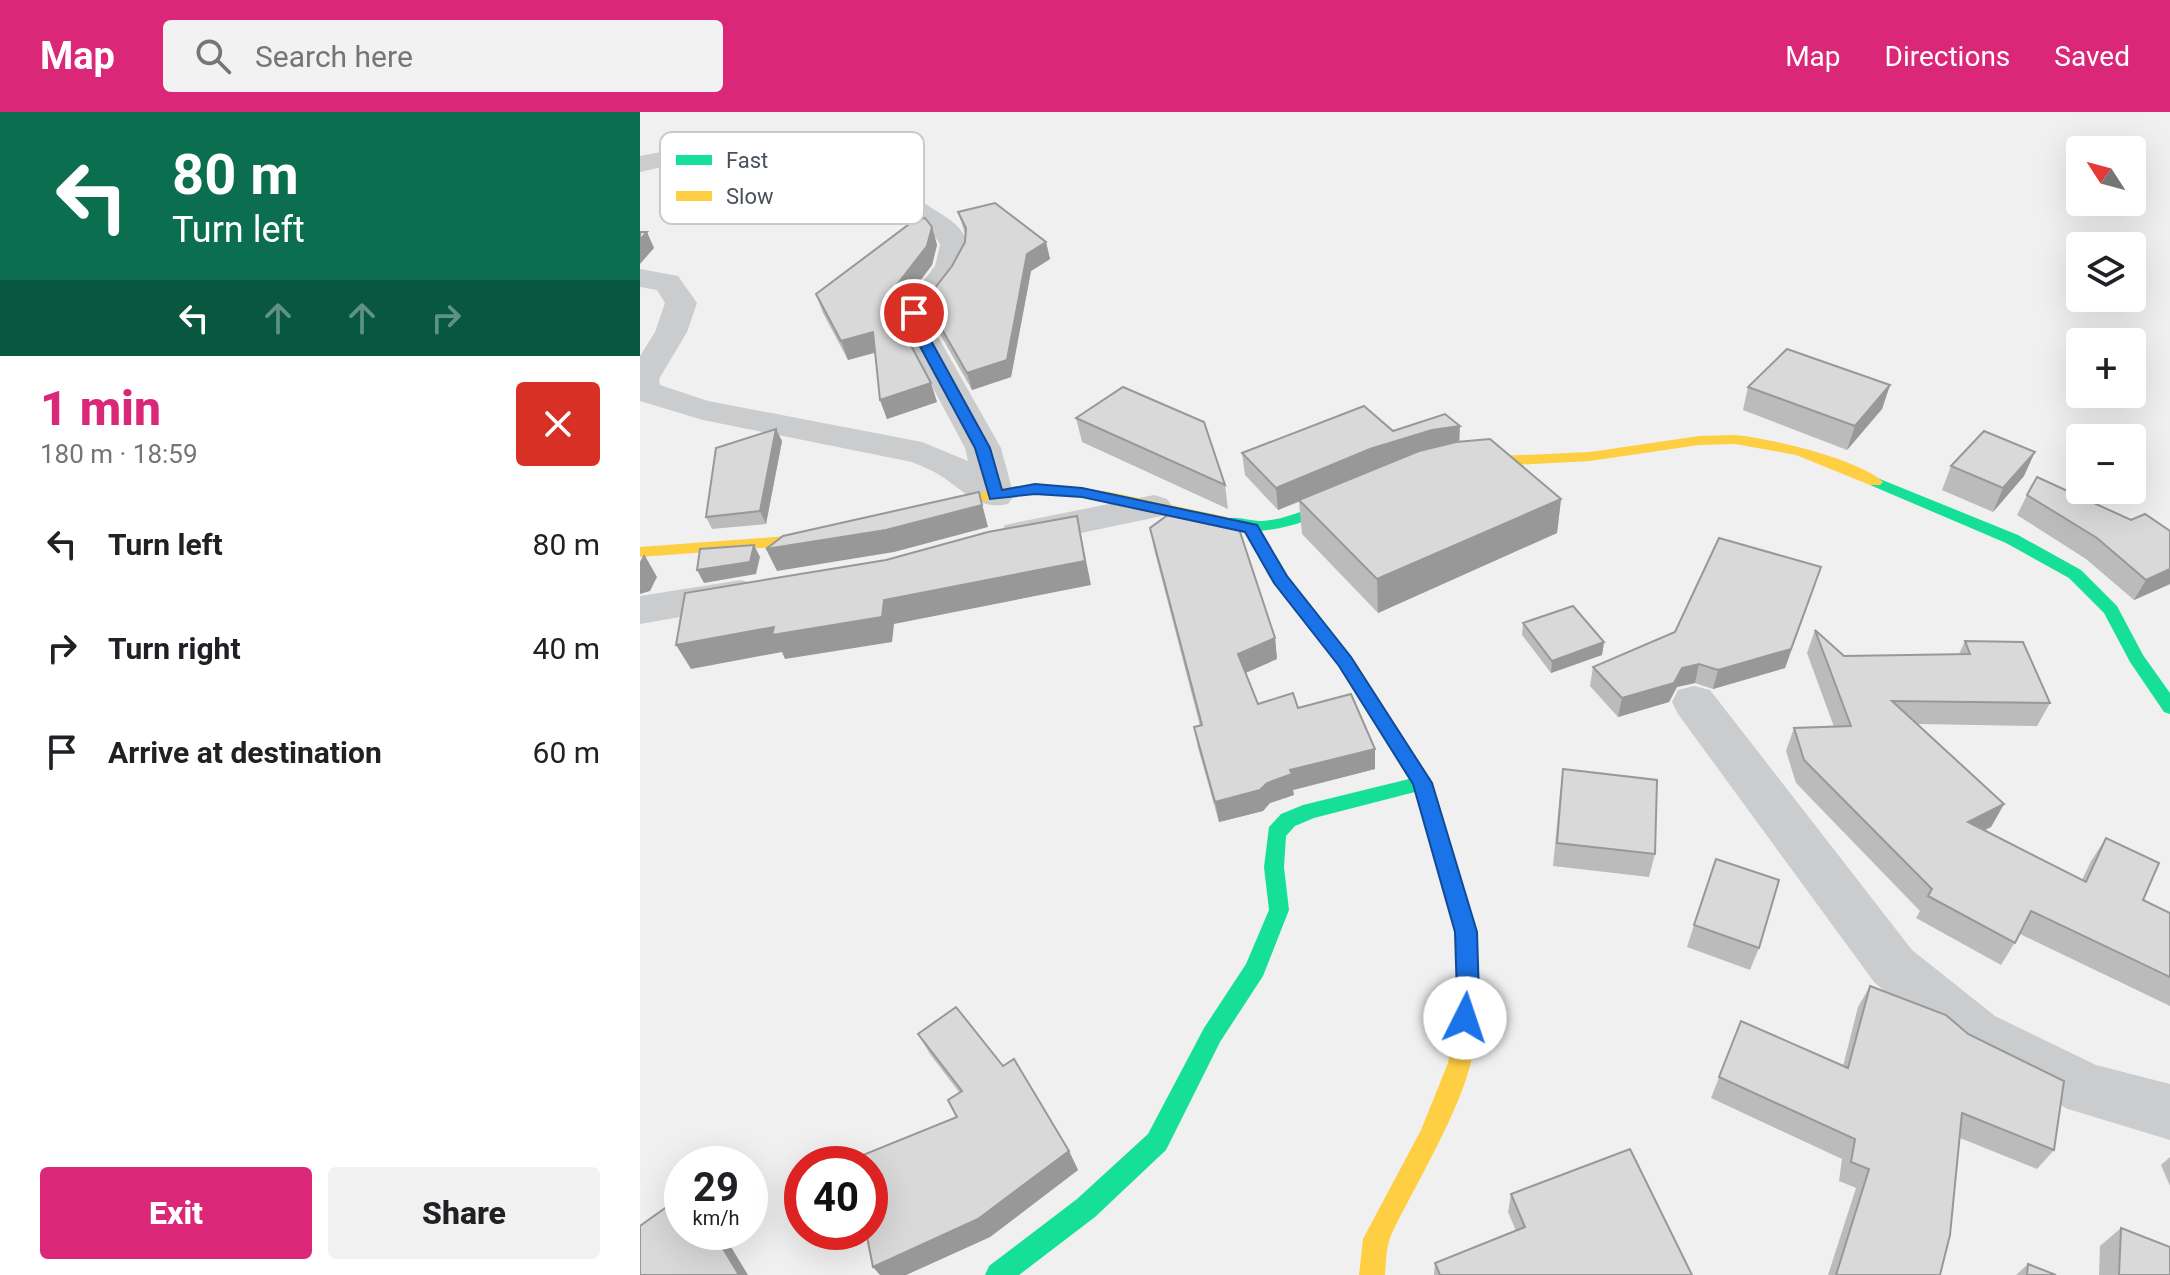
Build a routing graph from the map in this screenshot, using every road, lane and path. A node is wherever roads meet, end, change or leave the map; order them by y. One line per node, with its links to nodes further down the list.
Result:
1 (660, 160): 2 (street)
2 (640, 164)
3 (924, 216): 7 (street)
4 (640, 278): 7 (street)
5 (1434, 466): 17 (street)
6 (1374, 485): 10 (street)
7 (995, 496): 8 (street); 9 (street)
8 (1154, 507): 10 (street); 12 (street)
9 (903, 519)
10 (1251, 528): 18 (street)
11 (854, 529): 13 (street)
12 (983, 544)
13 (640, 552)
14 (779, 588): 15 (street)
15 (640, 610)
16 (1694, 702): 19 (street)
17 (2170, 707)
18 (1422, 783): 20 (street); 21 (street)
19 (2170, 1112)
20 (998, 1275)
21 (1372, 1275)

